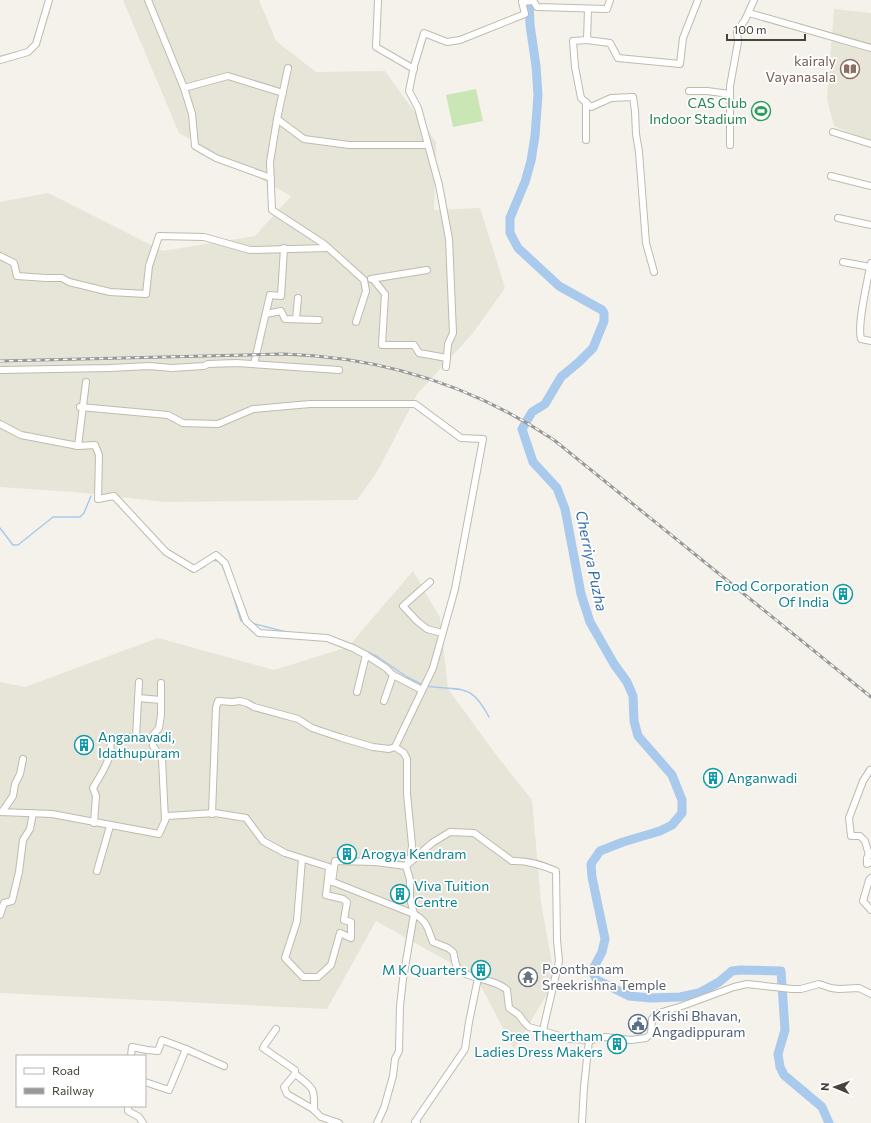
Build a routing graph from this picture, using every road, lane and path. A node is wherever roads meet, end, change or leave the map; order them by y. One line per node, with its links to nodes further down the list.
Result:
1 (49, 0): 12 (street)
2 (148, 0): 15 (street)
3 (378, 0): 14 (street)
4 (610, 0): 8 (street)
5 (698, 0): 10 (street)
6 (754, 0): 9 (street)
7 (533, 1): 8 (street); 14 (street)
8 (588, 9): 10 (street)
9 (749, 13): 11 (street); 18 (street)
10 (587, 40): 19 (street)
11 (871, 48)
12 (0, 60)
13 (288, 68): 17 (street)
14 (414, 69): 24 (street)
15 (184, 88): 17 (street); 27 (street)
16 (689, 91): 18 (street)
17 (283, 93): 20 (street)
18 (730, 94): 25 (street)
19 (586, 102): 22 (street); 37 (street)
20 (277, 120): 24 (street); 27 (street)
21 (833, 132): 23 (street)
22 (586, 140)
23 (871, 144)
24 (427, 145): 46 (street)
25 (730, 145)
26 (831, 176): 28 (street)
27 (271, 178): 32 (street)
28 (871, 186)
29 (838, 218): 30 (street)
30 (871, 225)
31 (284, 248): 32 (street); 33 (street); 41 (street)
32 (328, 248): 39 (street)
33 (0, 256)
34 (843, 262): 35 (street)
35 (870, 265): 45 (street)
36 (427, 270): 38 (street)
37 (654, 272)
38 (374, 279): 39 (street); 46 (street)
39 (364, 280): 44 (street)
40 (298, 298): 42 (street)
41 (266, 314): 42 (street); 47 (street)
42 (296, 319): 43 (street)
43 (319, 320)
44 (356, 322)
45 (871, 341)
46 (447, 358): 48 (street)
47 (254, 364): 49 (street); 50 (street)
48 (446, 367)
49 (0, 370)
50 (339, 370)
51 (86, 382): 52 (street)
52 (82, 408): 54 (street); 56 (street)
53 (0, 424): 54 (street)
54 (78, 446): 57 (street)
55 (430, 582): 56 (street)
56 (442, 633): 61 (street)
57 (366, 655): 58 (street); 62 (street)
58 (393, 675): 61 (street); 65 (street)
59 (139, 682): 63 (street)
60 (161, 683): 64 (street)
61 (422, 690): 66 (street)
62 (357, 692)
63 (138, 698): 64 (street); 73 (street)
64 (161, 700): 72 (street)
65 (384, 701)
66 (394, 747): 71 (street); 77 (street)
67 (23, 759): 69 (street)
68 (870, 770): 76 (street)
69 (1, 812): 70 (street)
70 (33, 813): 73 (street); 82 (street)
71 (212, 814): 72 (street); 75 (street)
72 (165, 821): 74 (street)
73 (94, 823): 74 (street)
74 (110, 826): 78 (street)
75 (302, 859): 80 (street); 80 (street)
76 (871, 862)
77 (406, 866): 80 (street); 83 (street); 87 (street)
78 (97, 871)
79 (871, 878): 81 (street)
80 (330, 880): 83 (street)
81 (871, 910)
82 (0, 914)
83 (414, 914): 84 (street); 98 (street)
84 (478, 978): 87 (street); 99 (street)
85 (871, 994): 88 (street)
86 (276, 1029): 92 (street)
87 (543, 1030): 88 (street)
88 (590, 1040): 100 (street)
89 (186, 1048): 90 (street); 91 (street); 93 (street)
90 (131, 1055)
91 (224, 1066)
92 (295, 1074): 95 (street); 95 (street)
93 (146, 1082)
94 (128, 1107): 96 (street)
95 (314, 1110): 97 (street)
96 (143, 1123)
97 (339, 1123)
98 (377, 1123)
99 (417, 1123)
100 (582, 1123)

